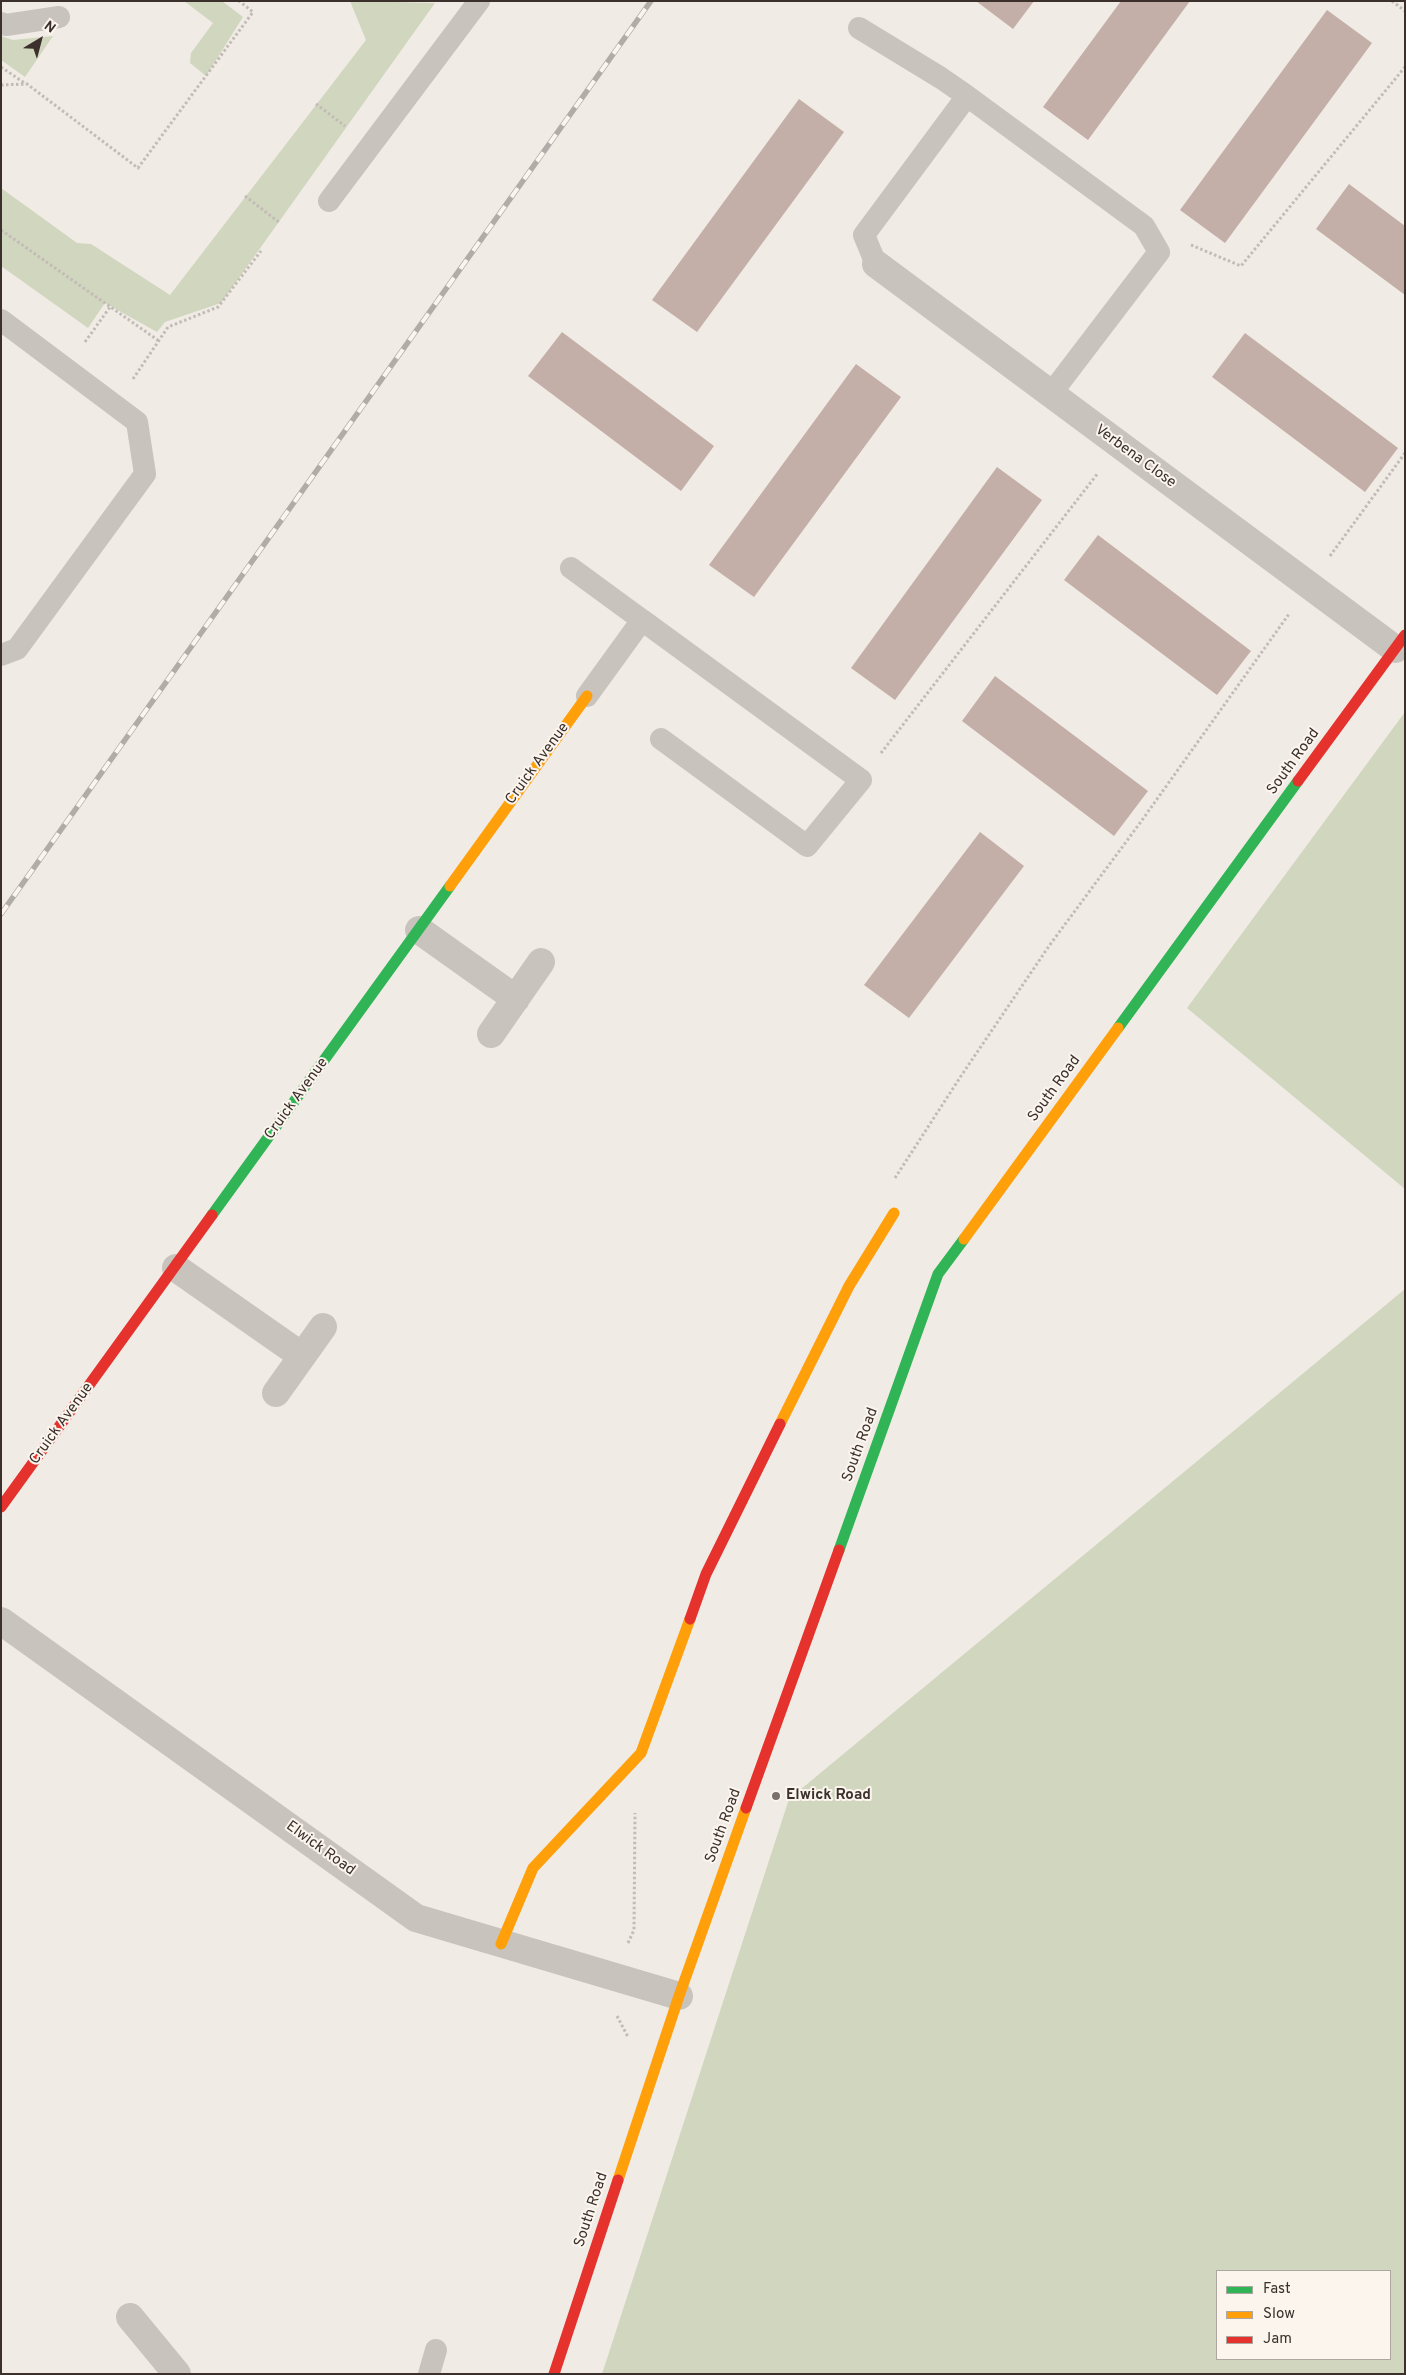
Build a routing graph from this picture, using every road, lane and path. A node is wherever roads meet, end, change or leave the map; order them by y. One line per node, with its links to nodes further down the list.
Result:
1 (239, 1): 10 (path)
2 (479, 1): 16 (lane)
3 (1392, 1): 4 (path)
4 (1405, 11)
5 (59, 17): 6 (lane)
6 (1, 23)
7 (859, 28): 12 (lane)
8 (1, 67): 10 (path)
9 (1405, 67): 18 (path)
10 (27, 84): 11 (path)
11 (1, 86)
12 (967, 96): 18 (lane); 21 (lane)
13 (316, 104): 14 (path)
14 (348, 128)
15 (245, 196): 17 (path)
16 (329, 201)
17 (280, 223)
18 (1144, 226): 25 (lane)
19 (1, 230): 23 (path)
20 (261, 251): 23 (path)
21 (876, 264): 25 (street, Verbena Close)
22 (1, 320): 32 (lane)
23 (159, 342): 24 (path)
24 (131, 381)
25 (1050, 395): 26 (street, Verbena Close)
26 (1119, 445): 29 (street, Verbena Close); 35 (path)
27 (1405, 453): 29 (path)
28 (571, 568): 30 (lane)
29 (1308, 586): 31 (street, Verbena Close); 40 (path)
30 (642, 620): 33 (lane); 35 (lane)
31 (1400, 642): 50 (main road, South Road)
32 (1, 655)
33 (587, 696): 36 (main road, Cruick Avenue)
34 (661, 739): 35 (lane)
35 (861, 780)
36 (419, 930): 38 (street); 41 (main road, Cruick Avenue)
37 (541, 962): 38 (street)
38 (516, 998): 39 (street)
39 (491, 1034)
40 (894, 1213): 48 (main road)
41 (176, 1268): 43 (street); 45 (main road, Cruick Avenue)
42 (322, 1327): 43 (street)
43 (302, 1356): 44 (street)
44 (276, 1393)
45 (1, 1507)
46 (1, 1621): 48 (street, Elwick Road)
47 (635, 1808): 49 (path)
48 (501, 1944): 49 (street, Elwick Road)
49 (613, 1977): 50 (street, Elwick Road); 51 (path)
50 (679, 1996): 56 (main road, South Road)
51 (627, 2046)
52 (130, 2317): 54 (street)
53 (436, 2350): 55 (lane)
54 (177, 2374)
55 (428, 2374)
56 (554, 2374)

